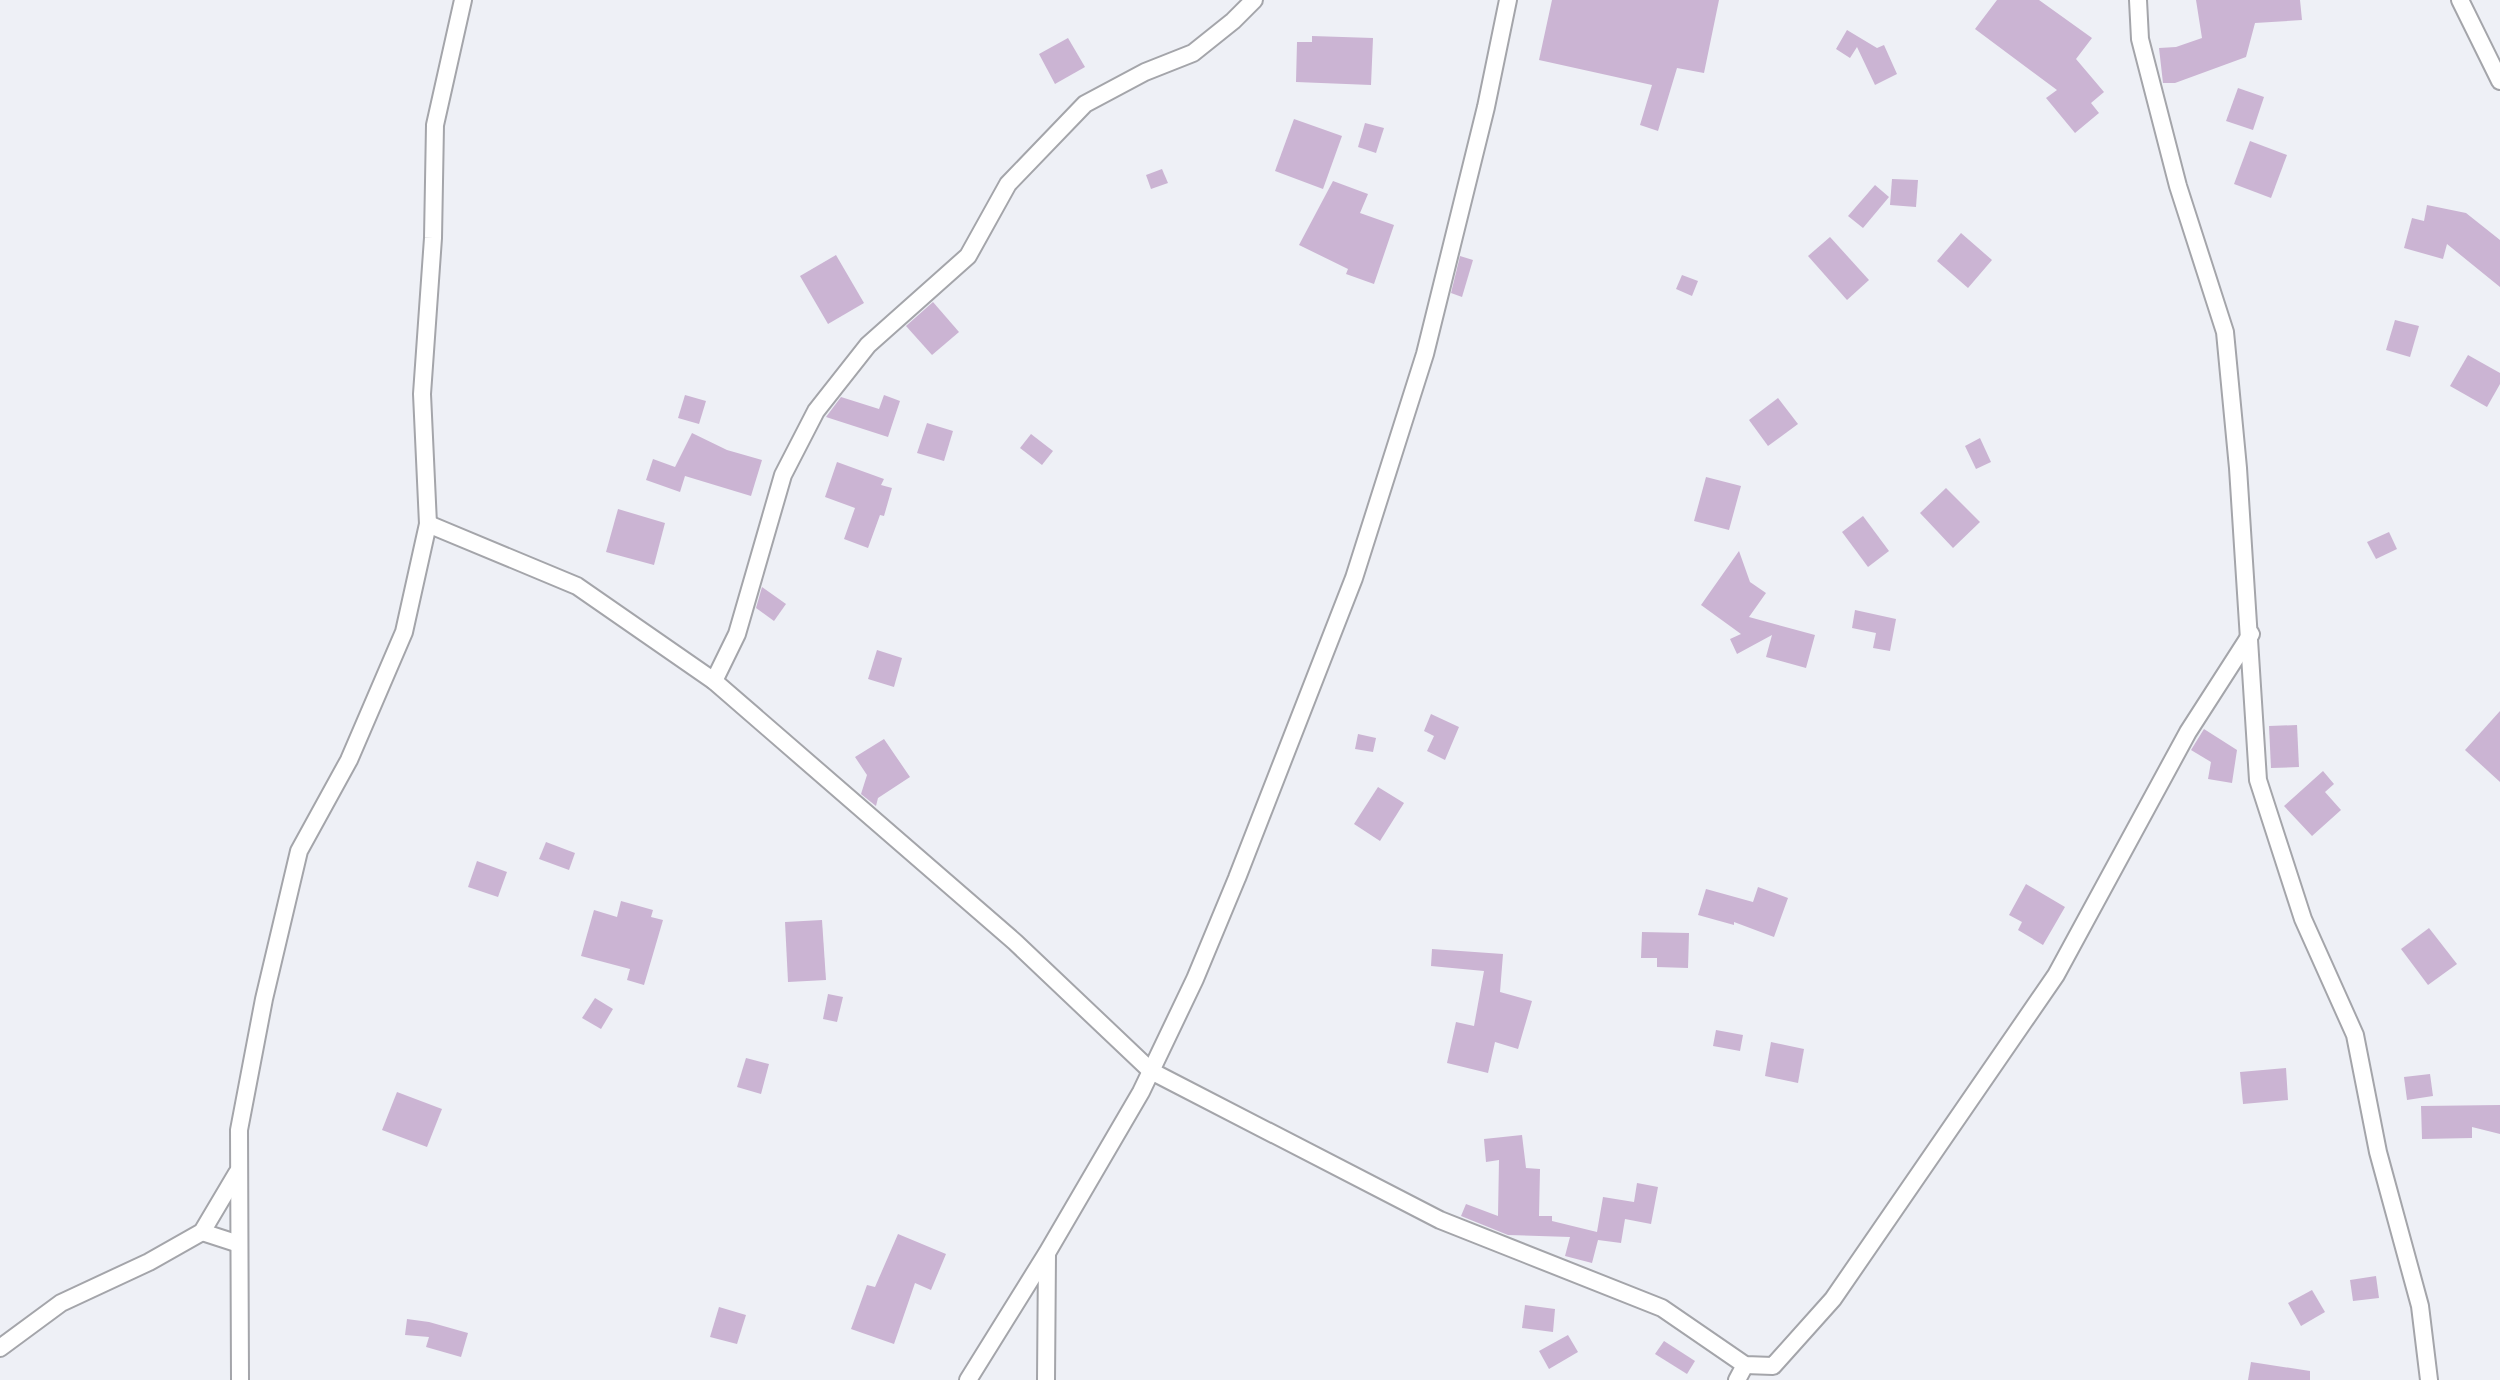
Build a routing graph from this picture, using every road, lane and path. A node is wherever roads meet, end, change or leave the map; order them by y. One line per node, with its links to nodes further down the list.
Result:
1 (463, 0): 7 (street)
2 (1254, 0): 9 (street)
3 (1508, 0): 10 (street)
4 (2138, 0): 8 (street)
5 (2460, 0): 6 (street)
6 (2500, 81)
7 (428, 524): 9 (street); 11 (street)
8 (2251, 634): 16 (street); 20 (street)
9 (714, 681): 10 (street)
10 (1151, 1071): 14 (street); 16 (street)
11 (238, 1171): 12 (street); 13 (street)
12 (202, 1232): 13 (street); 15 (street)
13 (239, 1244): 17 (street)
14 (1047, 1253): 18 (street); 19 (street)
15 (0, 1348)
16 (1741, 1373)
17 (240, 1380)
18 (968, 1380)
19 (1046, 1380)
20 (2429, 1380)

